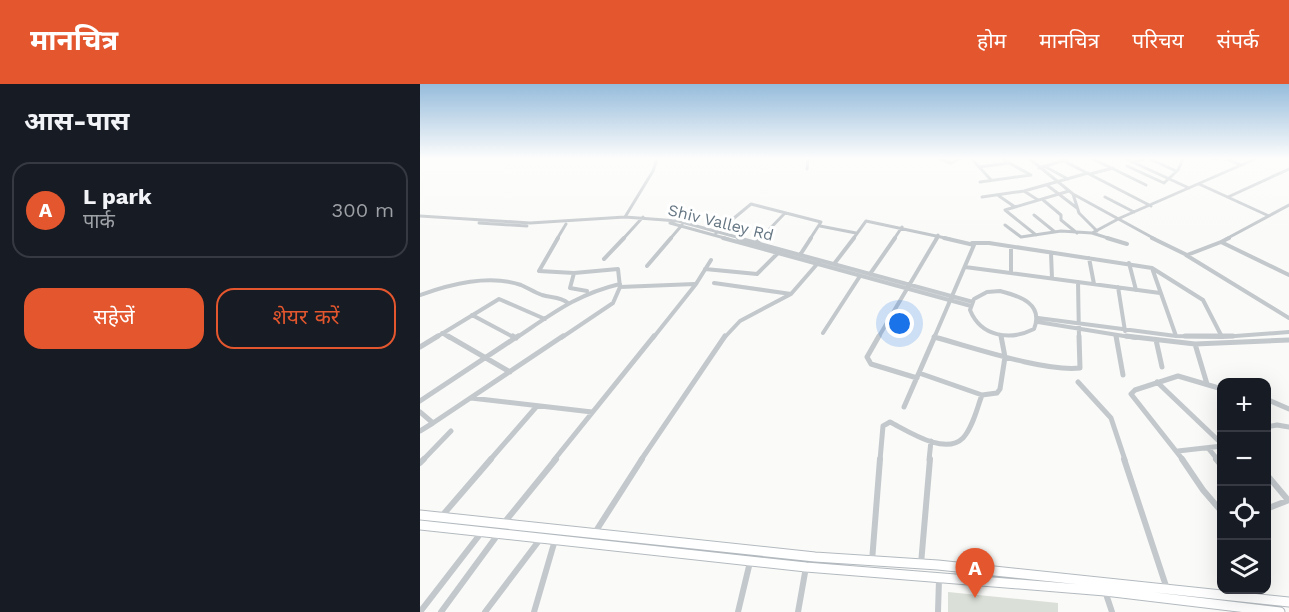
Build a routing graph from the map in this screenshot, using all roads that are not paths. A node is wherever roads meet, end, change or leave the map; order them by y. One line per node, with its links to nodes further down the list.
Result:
1 (645, 184): 27 (street)
2 (1053, 184): 8 (street)
3 (1057, 184): 11 (street)
4 (1108, 184): 18 (street)
5 (1180, 184): 9 (street)
6 (1199, 184): 9 (street); 16 (street)
7 (1258, 184): 16 (street)
8 (1047, 185): 10 (street); 12 (street)
9 (1190, 188): 18 (street)
10 (1024, 190): 13 (street); 17 (street)
11 (1071, 192): 12 (street); 21 (street); 28 (street)
12 (1059, 195): 17 (street); 21 (street)
13 (999, 196): 14 (street); 19 (street)
14 (982, 197)
15 (1105, 197): 22 (street)
16 (1228, 198): 25 (street)
17 (1040, 200): 19 (street); 39 (street)
18 (1151, 206): 22 (street)
19 (1015, 207): 41 (street)
20 (1288, 207): 25 (street)
21 (1077, 208): 36 (street)
22 (1134, 212): 28 (street)
23 (785, 213): 33 (street); 37 (street); 43 (street)
24 (1034, 215): 35 (street)
25 (1269, 216): 42 (street)
26 (420, 217): 27 (street, Shiv Valley Rd); 30 (street, Shiv Valley Rd)
27 (625, 217): 29 (street, Shiv Valley Rd)
28 (1120, 218): 36 (street); 50 (street)
29 (641, 219): 30 (street, Shiv Valley Rd); 31 (street, Shiv Valley Rd); 37 (street, Shiv Valley Rd); 52 (street)
30 (566, 224): 61 (street)
31 (682, 225): 37 (street, Shiv Valley Rd); 57 (street)
32 (1005, 225): 41 (street)
33 (820, 226): 38 (street); 49 (street)
34 (902, 227): 38 (street); 40 (street); 63 (street)
35 (1055, 232): 39 (street); 41 (street)
36 (1095, 232): 39 (street); 45 (street)
37 (716, 233): 43 (street, Shiv Valley Rd); 47 (street, Shiv Valley Rd)
38 (856, 233): 56 (street)
39 (1077, 233)
40 (938, 235): 44 (street); 72 (street)
41 (1036, 235)
42 (1221, 242): 50 (street); 64 (street)
43 (756, 243): 49 (street, Shiv Valley Rd)
44 (972, 243): 46 (street); 58 (street)
45 (1127, 244)
46 (1011, 247): 48 (street); 62 (street)
47 (778, 253): 54 (street, Shiv Valley Rd); 60 (street)
48 (1051, 253): 51 (street); 66 (street)
49 (800, 255): 54 (street, Shiv Valley Rd)
50 (1186, 255): 83 (street)
51 (1089, 258): 55 (street); 70 (street)
52 (604, 260)
53 (711, 260): 60 (street)
54 (819, 262): 56 (street, Shiv Valley Rd); 65 (street, Shiv Valley Rd); 77 (street)
55 (1130, 263): 59 (street); 74 (street)
56 (834, 264): 63 (street, Shiv Valley Rd)
57 (647, 266)
58 (965, 267): 62 (street); 79 (street)
59 (1152, 268): 76 (street); 96 (street)
60 (705, 269): 69 (street)
61 (574, 273): 71 (street); 75 (street)
62 (1011, 273): 66 (street)
63 (870, 274): 72 (street, Shiv Valley Rd)
64 (1289, 275)
65 (860, 276): 72 (street, Shiv Valley Rd); 90 (street)
66 (1052, 278): 67 (street)
67 (1078, 282): 70 (street); 86 (street)
68 (714, 283): 77 (street)
69 (696, 284): 71 (street); 120 (street)
70 (1094, 284): 73 (street)
71 (620, 286): 75 (street); 105 (street)
72 (908, 287): 79 (street, Shiv Valley Rd); 106 (street)
73 (1119, 287): 74 (street); 87 (street)
74 (1136, 290): 76 (street)
75 (589, 291): 80 (street)
76 (1160, 293): 94 (street)
77 (791, 294): 142 (street)
78 (420, 295): 80 (street)
79 (950, 299): 81 (street, Shiv Valley Rd); 95 (street)
80 (568, 303): 84 (street)
81 (972, 304): 85 (street); 92 (street)
82 (472, 315): 84 (street); 89 (street); 97 (street)
83 (1289, 318)
84 (545, 319): 97 (street)
85 (1038, 320): 86 (street); 92 (street)
86 (1078, 326): 87 (street); 91 (street); 102 (street)
87 (1125, 331): 93 (street)
88 (1289, 332): 96 (street)
89 (442, 333): 101 (street); 103 (street)
90 (823, 333)
91 (1116, 334): 99 (street); 107 (street)
92 (1001, 335): 102 (street)
93 (1155, 335): 94 (street); 99 (street)
94 (1176, 336): 96 (street)
95 (934, 337): 102 (street); 106 (street)
96 (1222, 337)
97 (516, 338): 103 (street)
98 (1289, 340): 100 (street)
99 (1156, 341): 100 (street); 104 (street)
100 (1195, 344): 110 (street)
101 (420, 347)
102 (1005, 357): 112 (street)
103 (488, 358): 105 (street); 114 (street)
104 (1162, 367)
105 (510, 372): 113 (street)
106 (918, 375): 112 (street); 117 (street)
107 (1123, 375)
108 (1078, 382): 150 (street)
109 (1157, 382): 110 (street); 127 (street); 130 (street)
110 (1207, 384): 111 (street)
111 (1217, 388)
112 (982, 395): 126 (street)
113 (471, 398): 116 (street); 121 (street)
114 (420, 401)
115 (1271, 401): 118 (street)
116 (537, 406): 120 (street); 138 (street)
117 (904, 407)
118 (1289, 409)
119 (420, 412): 121 (street)
120 (592, 412): 140 (street)
121 (433, 423): 124 (street)
122 (1271, 426): 123 (street)
123 (1289, 428)
124 (420, 431)
125 (451, 431): 132 (street)
126 (931, 441): 146 (street); 147 (street)
127 (1217, 441)
128 (1217, 446): 129 (street)
129 (1208, 448): 130 (street); 131 (street)
130 (1178, 451): 135 (street)
131 (1217, 460)
132 (420, 463)
133 (1271, 480): 134 (street)
134 (1288, 500): 136 (street)
135 (1217, 507)
136 (1271, 507)
137 (420, 515): 138 (street)
138 (441, 518): 140 (street)
139 (420, 525): 141 (street)
140 (500, 529): 141 (street); 142 (street); 143 (street); 157 (street)
141 (482, 532): 156 (street)
142 (594, 534): 146 (street)
143 (541, 538): 144 (street); 158 (street)
144 (555, 540): 145 (street); 159 (street)
145 (750, 561): 148 (street); 160 (street)
146 (872, 561): 147 (street)
147 (921, 564): 150 (street)
148 (806, 567): 149 (street); 161 (street)
149 (939, 578): 151 (street); 162 (street)
150 (1167, 589): 152 (street)
151 (1105, 591): 155 (street); 163 (street)
152 (1217, 592)
153 (1255, 594): 154 (street)
154 (1289, 602)
155 (1252, 611): 164 (street)
156 (420, 612)
157 (441, 612)
158 (484, 612)
159 (534, 612)
160 (738, 612)
161 (798, 612)
162 (938, 612)
163 (1112, 612)
164 (1280, 612)

